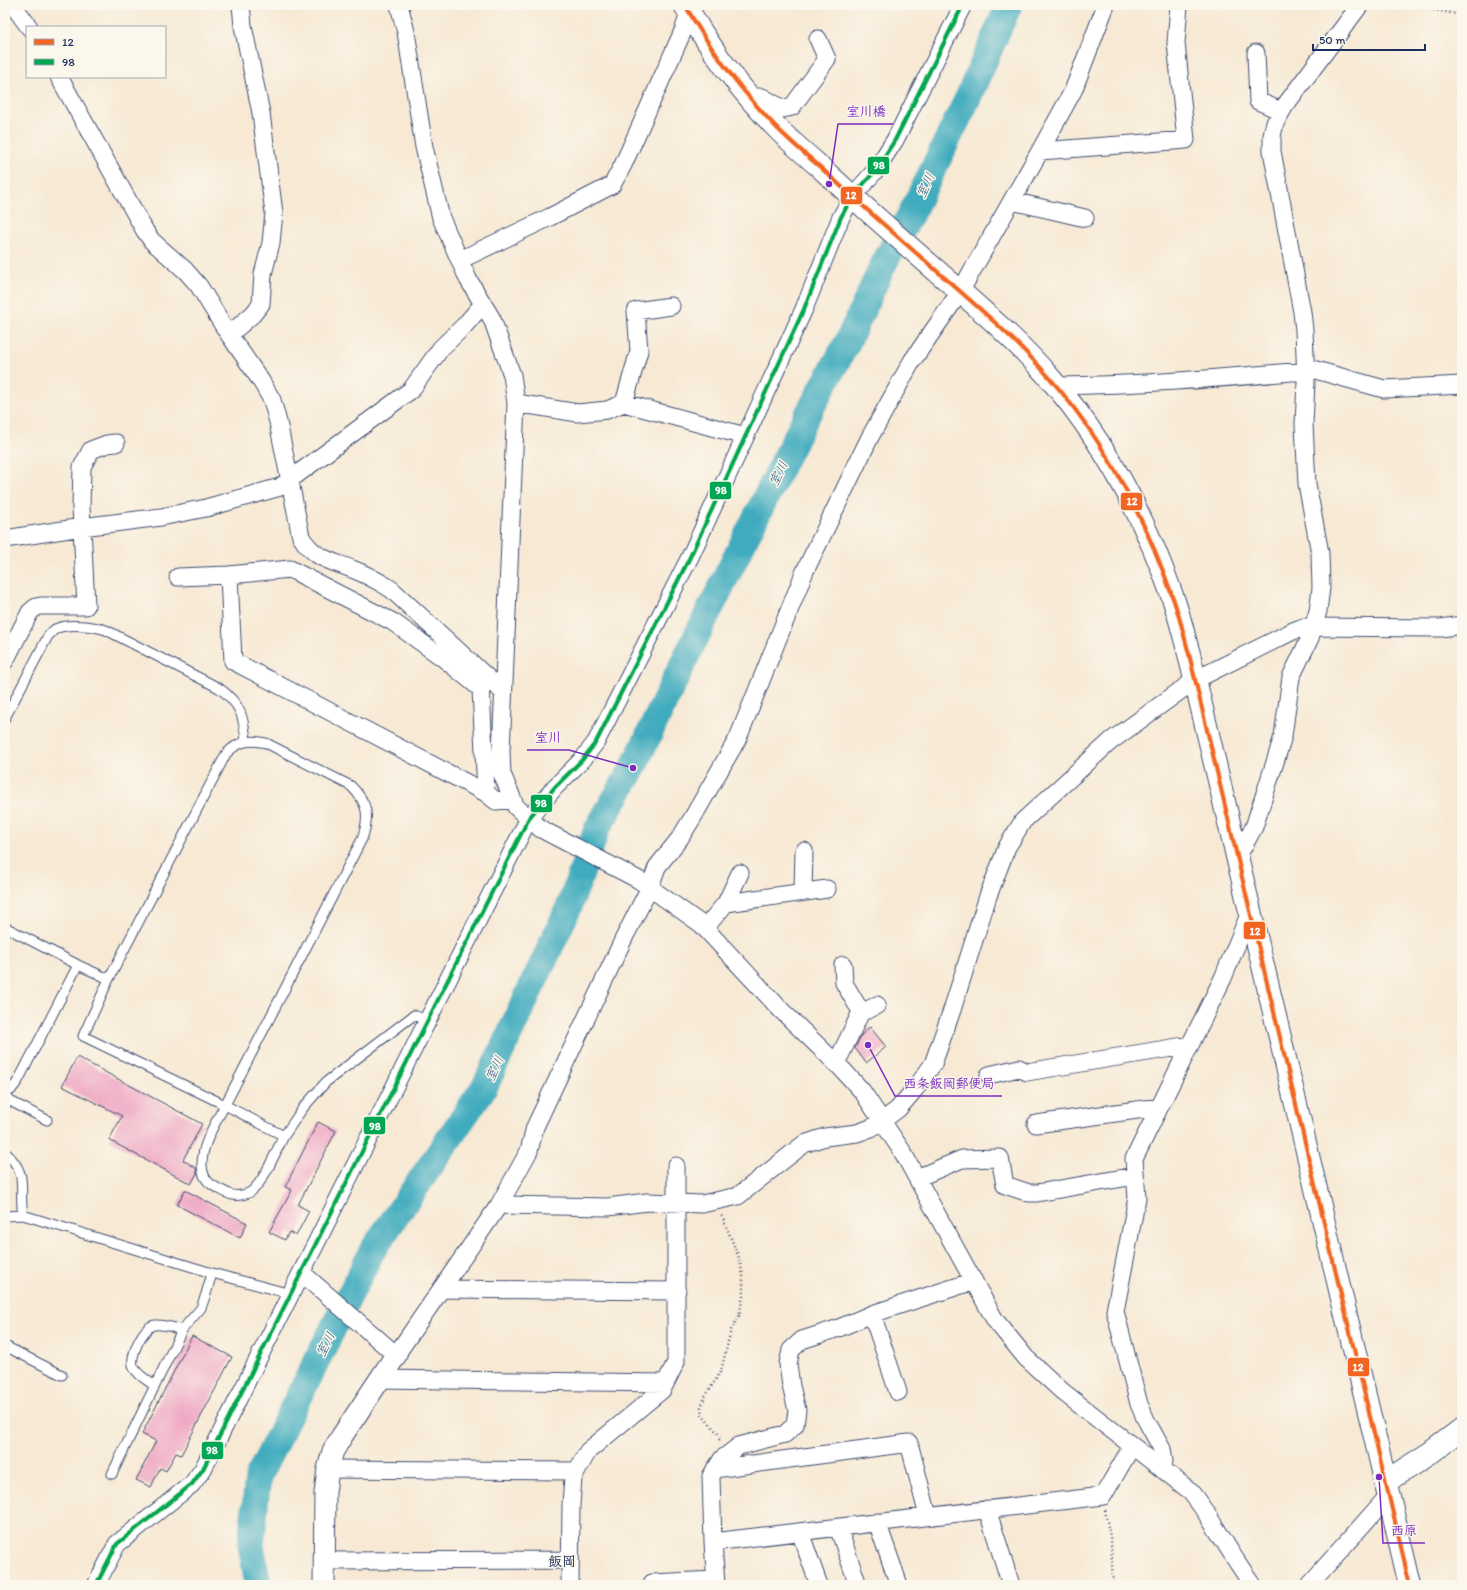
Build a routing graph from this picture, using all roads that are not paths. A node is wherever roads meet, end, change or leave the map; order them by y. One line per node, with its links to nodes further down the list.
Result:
1 (13, 5): 10 (street)
2 (241, 5): 24 (street)
3 (399, 5): 20 (street)
4 (963, 5): 17 (street)
5 (1106, 5): 16 (street)
6 (1118, 5): 16 (street)
7 (1179, 5): 16 (street)
8 (1360, 5): 15 (street)
9 (689, 7): 14 (main road); 20 (street)
10 (28, 26)
11 (818, 39): 14 (street)
12 (1256, 53): 15 (street)
13 (60, 78): 24 (street)
14 (750, 97): 17 (main road)
15 (1281, 111): 25 (street)
16 (1045, 151): 18 (street)
17 (856, 200): 21 (main road); 30 (street)
18 (1012, 201): 19 (street); 21 (street)
19 (1085, 218)
20 (460, 260): 22 (street)
21 (958, 290): 27 (main road); 50 (street)
22 (483, 304): 28 (street); 32 (street)
23 (671, 306): 29 (street)
24 (229, 335): 32 (street)
25 (1305, 369): 26 (street); 27 (street); 38 (street)
26 (1462, 385)
27 (1056, 386): 40 (main road)
28 (516, 403): 29 (street); 41 (street)
29 (624, 403): 30 (street)
30 (745, 436): 46 (street)
31 (116, 443): 33 (street)
32 (289, 480): 33 (street); 41 (street)
33 (82, 527): 34 (street); 39 (street)
34 (5, 539)
35 (229, 575): 36 (street); 44 (street); 44 (street)
36 (178, 577)
37 (1462, 625): 38 (street)
38 (1314, 626): 40 (street); 48 (street)
39 (5, 661)
40 (1195, 680): 48 (main road); 68 (street)
41 (503, 692): 45 (street)
42 (5, 718): 43 (lane)
43 (246, 742): 59 (lane); 65 (lane)
44 (486, 793): 45 (street)
45 (512, 799): 46 (street)
46 (535, 824): 50 (street); 60 (street)
47 (804, 850): 52 (street)
48 (1237, 858): 54 (main road)
49 (740, 873): 53 (street)
50 (644, 883): 56 (street); 76 (street)
51 (827, 889): 52 (street)
52 (803, 892): 53 (street)
53 (726, 903): 56 (street)
54 (1250, 912): 61 (street); 101 (main road)
55 (5, 927): 57 (lane)
56 (705, 928): 62 (street)
57 (78, 965): 59 (lane); 64 (lane)
58 (844, 965): 62 (street)
59 (109, 980): 65 (lane)
60 (428, 1021): 70 (lane); 80 (street)
61 (1190, 1045): 63 (street); 66 (street)
62 (836, 1064): 68 (street)
63 (989, 1075)
64 (5, 1094): 67 (lane)
65 (225, 1105): 70 (lane); 70 (lane)
66 (1159, 1107): 69 (street); 73 (street)
67 (46, 1120)
68 (882, 1121): 74 (street); 75 (street)
69 (1036, 1124)
70 (284, 1136)
71 (5, 1152): 77 (lane)
72 (676, 1166): 75 (street)
73 (1135, 1176): 74 (street); 98 (street)
74 (917, 1178): 81 (street)
75 (677, 1203): 76 (street); 83 (street)
76 (499, 1205): 82 (street)
77 (23, 1215): 78 (lane); 79 (lane)
78 (5, 1216)
79 (212, 1273): 84 (lane); 86 (lane)
80 (308, 1279): 84 (street); 88 (street)
81 (974, 1281): 85 (street); 95 (street)
82 (441, 1289): 83 (street); 88 (street)
83 (676, 1291): 91 (street)
84 (291, 1294): 112 (street)
85 (872, 1314): 93 (street); 97 (street)
86 (182, 1330): 92 (lane); 92 (lane)
87 (5, 1346): 89 (lane)
88 (389, 1349): 90 (street)
89 (62, 1375)
90 (380, 1379): 91 (street); 96 (street)
91 (665, 1383): 99 (street)
92 (156, 1386): 100 (lane)
93 (898, 1392)
94 (1462, 1429): 101 (main road)
95 (1132, 1446): 98 (street); 102 (street)
96 (328, 1469): 99 (street); 109 (street)
97 (715, 1469): 103 (street); 107 (street)
98 (1163, 1470): 119 (street)
99 (577, 1471): 108 (street)
100 (112, 1474)
101 (1387, 1488): 120 (street); 121 (main road)
102 (988, 1509): 103 (street); 118 (street)
103 (928, 1516): 104 (street)
104 (877, 1522): 105 (street); 117 (street)
105 (838, 1527): 106 (street); 116 (street)
106 (800, 1532): 107 (street); 115 (street)
107 (713, 1542): 110 (street)
108 (570, 1560): 109 (street); 114 (street)
109 (324, 1561): 113 (street)
110 (715, 1582): 111 (street)
111 (652, 1583)
112 (96, 1585)
113 (324, 1585)
114 (570, 1585)
115 (819, 1585)
116 (858, 1585)
117 (899, 1585)
118 (1011, 1585)
119 (1253, 1585)
120 (1309, 1585)
121 (1410, 1585)

